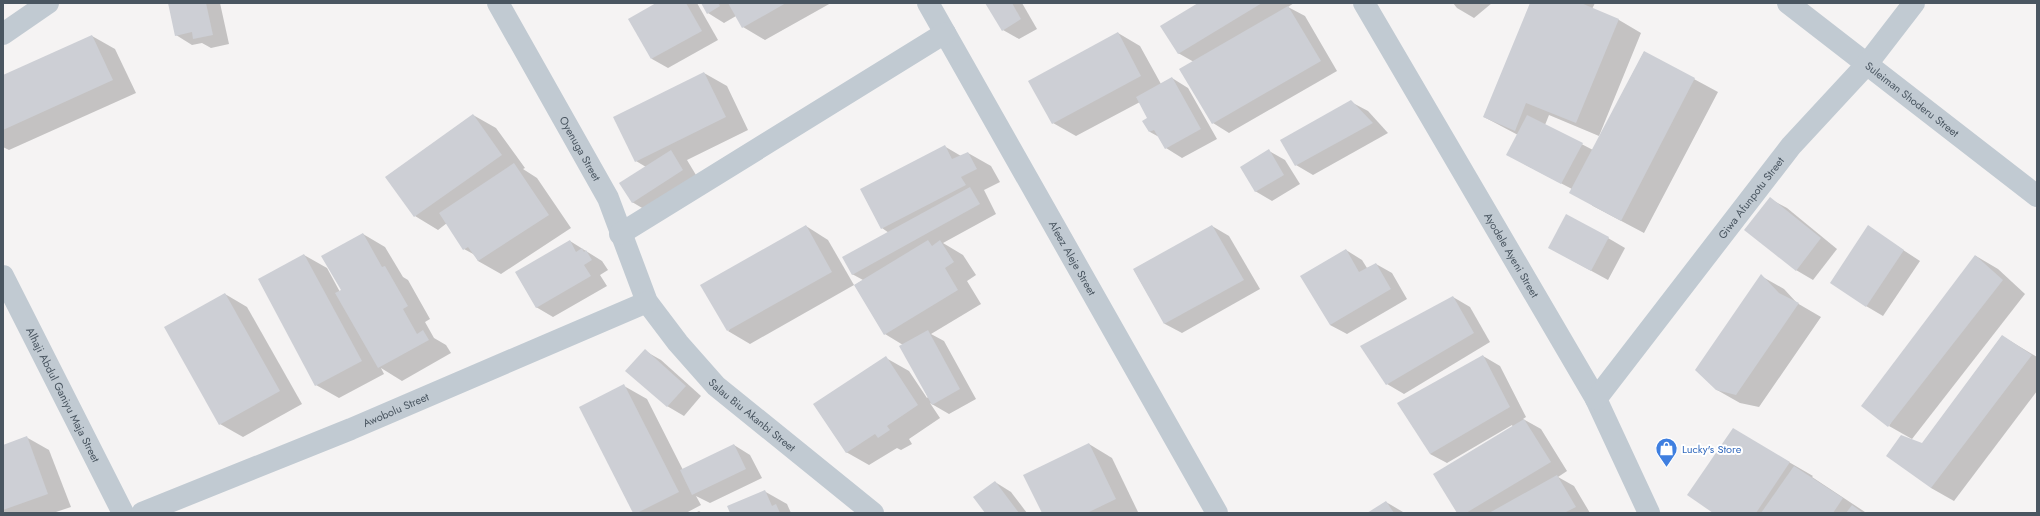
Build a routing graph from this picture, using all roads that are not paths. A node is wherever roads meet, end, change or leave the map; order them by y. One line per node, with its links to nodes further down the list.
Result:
1 (48, 3): 8 (street)
2 (498, 3): 11 (street, Oyenuga Street)
3 (928, 3): 7 (street, Afeez Aleje Street)
4 (1364, 3): 14 (street, Ayodele Ayeni Street)
5 (1788, 3): 9 (street, Suleiman Shoderu Street)
6 (1914, 3): 9 (street, Giwa Afunpotu Street)
7 (945, 33): 11 (street); 19 (street, Afeez Aleje Street)
8 (3, 34)
9 (1867, 64): 10 (street, Suleiman Shoderu Street); 14 (street, Giwa Afunpotu Street)
10 (2037, 196)
11 (620, 234): 13 (street, Oyenuga Street)
12 (3, 276): 16 (street, Alhaji Abdul Ganiyu Maja Street)
13 (647, 302): 17 (street, Awobolu Street); 18 (street, Salau Biu Akanbi Street)
14 (1596, 399): 15 (street, Ayodele Ayeni Street)
15 (1643, 511)
16 (123, 513)
17 (142, 513)
18 (873, 513)
19 (1217, 513)

